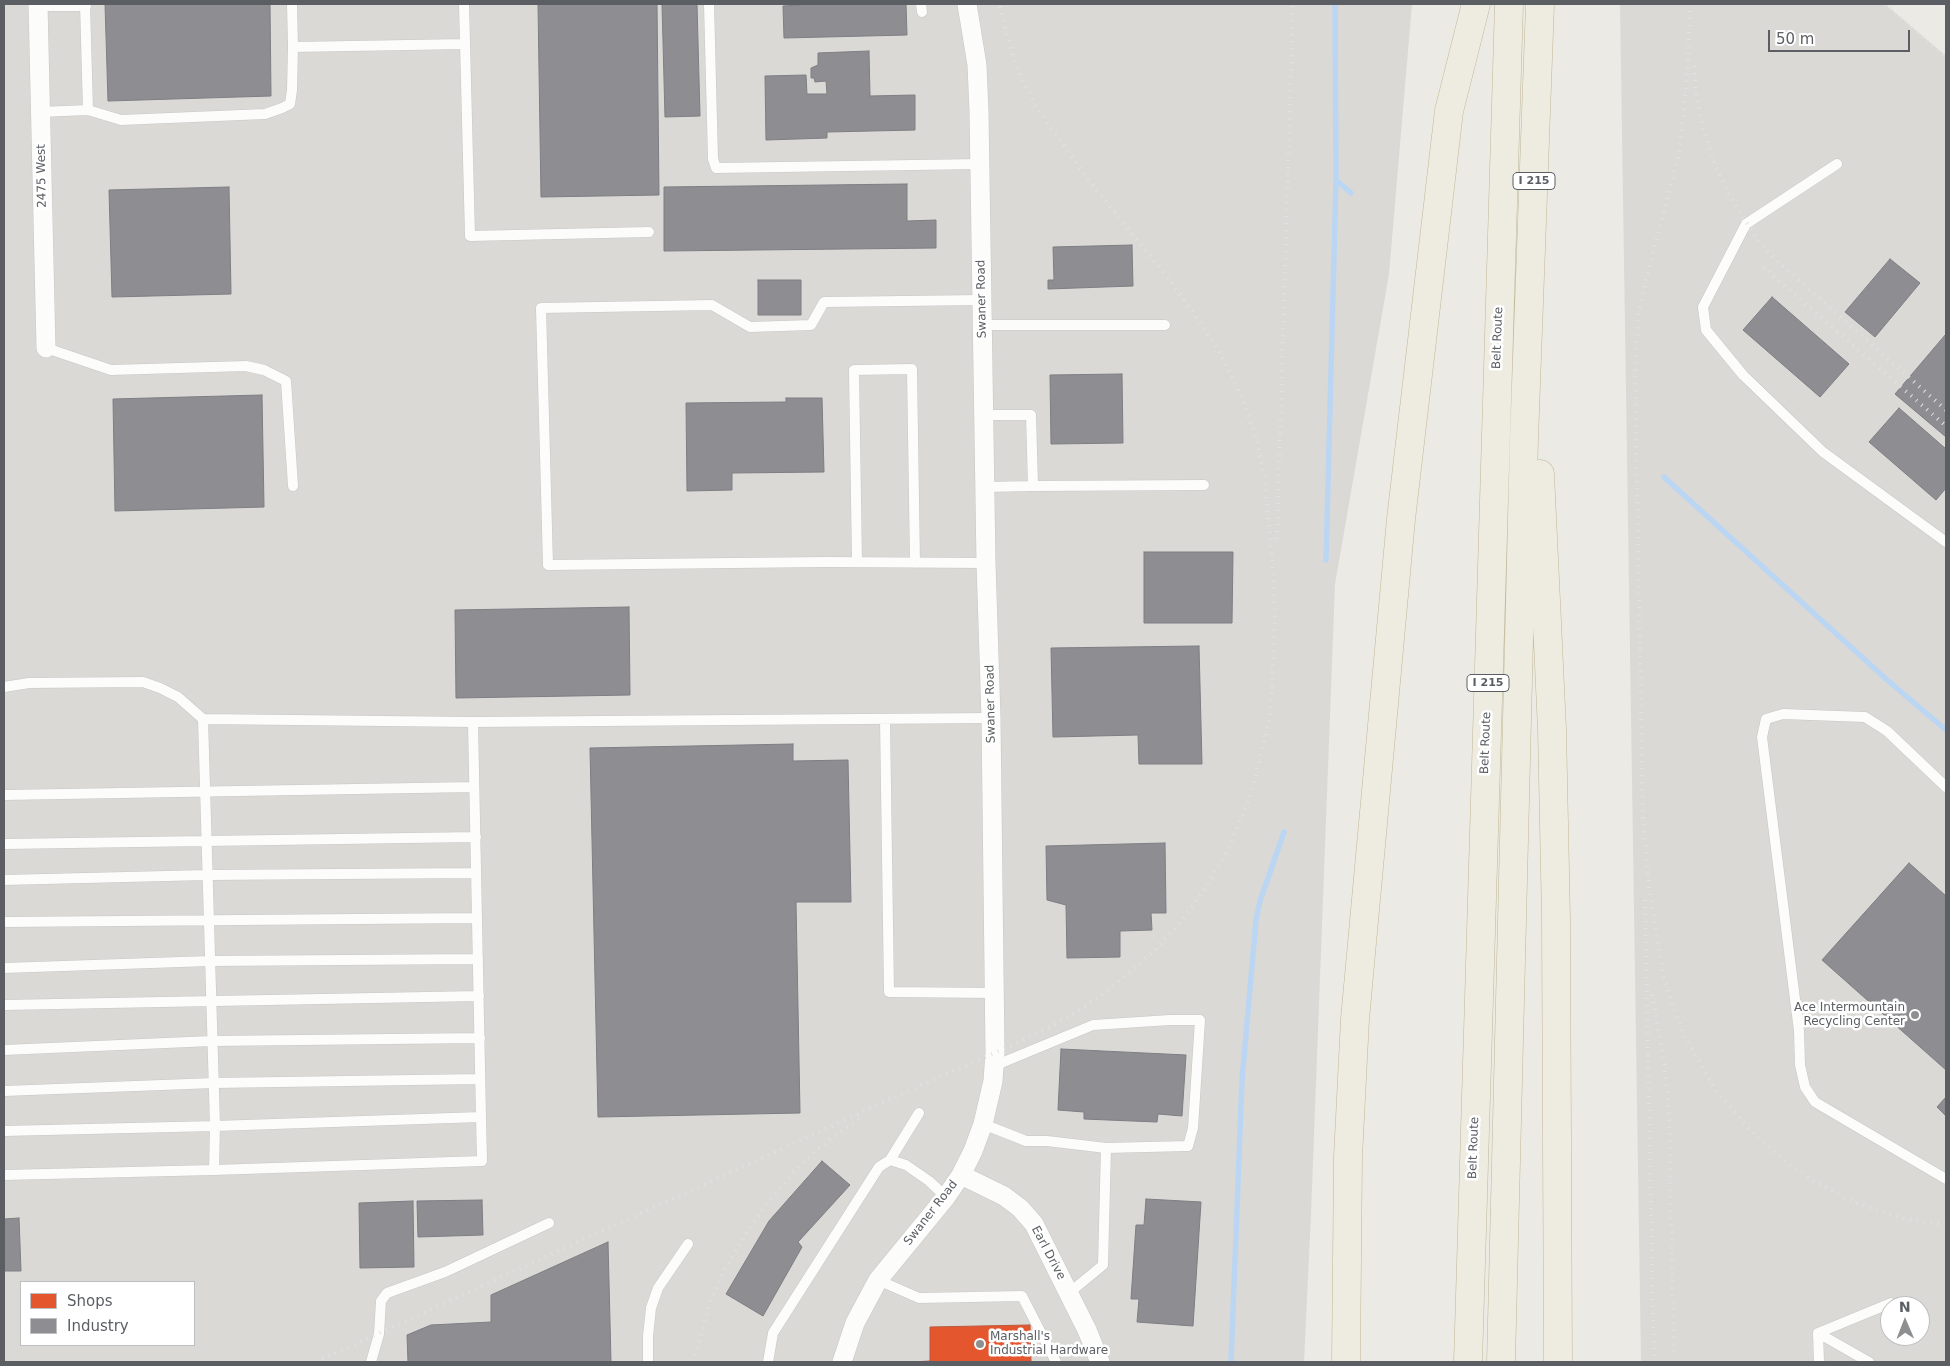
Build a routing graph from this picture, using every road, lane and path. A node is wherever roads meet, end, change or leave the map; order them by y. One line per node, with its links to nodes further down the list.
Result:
1 (292, 4): 11 (lane)
2 (464, 4): 10 (lane)
3 (709, 4): 14 (lane)
4 (967, 4): 14 (street, Swaner Road)
5 (1476, 4): 87 (highway)
6 (1509, 4): 88 (highway, Belt Route / I 215)
7 (1540, 4): 21 (highway, I 215)
8 (38, 5): 9 (lane); 13 (street, 2475 West)
9 (86, 5): 12 (lane)
10 (465, 44): 11 (lane); 16 (lane)
11 (293, 48): 12 (lane)
12 (88, 110): 13 (lane)
13 (40, 112): 20 (street, 2475 West)
14 (980, 164): 17 (street, Swaner Road)
15 (1837, 164): 27 (lane)
16 (650, 232)
17 (982, 300): 19 (street, Swaner Road); 28 (lane)
18 (1165, 324): 19 (lane)
19 (982, 325): 22 (street, Swaner Road)
20 (46, 348): 24 (lane)
21 (1528, 358): 89 (highway, I 215); 90 (highway)
22 (984, 415): 25 (lane); 26 (street, Swaner Road)
23 (1204, 485): 25 (lane)
24 (293, 486)
25 (1033, 486): 26 (lane)
26 (986, 487): 30 (street, Swaner Road)
27 (1946, 542)
28 (857, 562): 29 (lane); 29 (lane)
29 (915, 563): 30 (lane)
30 (986, 563): 32 (street, Swaner Road)
31 (4, 687): 33 (lane)
32 (991, 718): 34 (lane); 52 (street, Swaner Road)
33 (203, 719): 35 (lane); 38 (lane)
34 (885, 719): 35 (lane); 52 (lane)
35 (473, 722): 36 (lane)
36 (474, 787): 38 (lane); 40 (lane)
37 (1946, 787): 73 (lane)
38 (205, 792): 39 (lane); 41 (lane)
39 (4, 795)
40 (476, 837): 41 (lane); 43 (lane)
41 (206, 841): 42 (lane); 44 (lane)
42 (4, 844)
43 (476, 873): 44 (lane); 46 (lane)
44 (207, 876): 45 (lane); 47 (lane)
45 (4, 880)
46 (477, 918): 47 (lane); 49 (lane)
47 (208, 920): 48 (lane); 50 (lane)
48 (4, 922)
49 (478, 959): 50 (lane); 53 (lane)
50 (210, 961): 51 (lane); 54 (lane)
51 (4, 968)
52 (994, 993): 59 (street, Swaner Road)
53 (478, 996): 54 (lane); 56 (lane)
54 (211, 1001): 55 (lane); 57 (lane)
55 (4, 1005)
56 (480, 1038): 57 (lane); 60 (lane)
57 (212, 1041): 58 (lane); 61 (lane)
58 (4, 1050)
59 (994, 1066): 65 (street, Swaner Road); 68 (lane)
60 (480, 1080): 61 (lane); 64 (lane)
61 (214, 1083): 62 (lane); 66 (lane)
62 (4, 1091)
63 (919, 1113): 69 (lane)
64 (481, 1117): 66 (lane); 70 (lane)
65 (983, 1124): 68 (lane); 72 (street, Swaner Road)
66 (215, 1126): 67 (lane); 70 (lane)
67 (4, 1131)
68 (1106, 1148): 78 (lane)
69 (890, 1160): 74 (lane); 83 (lane)
70 (214, 1170): 71 (lane)
71 (4, 1175)
72 (961, 1175): 74 (street, Swaner Road); 78 (street, Earl Drive)
73 (1946, 1179)
74 (946, 1197): 77 (street, Swaner Road)
75 (549, 1223): 81 (lane)
76 (688, 1244): 82 (lane)
77 (878, 1280): 84 (street, Swaner Road); 85 (lane)
78 (1069, 1293): 86 (street, Earl Drive)
79 (1880, 1307): 80 (lane)
80 (1818, 1332): 91 (lane); 92 (lane)
81 (372, 1362)
82 (648, 1362)
83 (768, 1362)
84 (842, 1362)
85 (1056, 1362)
86 (1100, 1362)
87 (1346, 1362)
88 (1468, 1362)
89 (1501, 1362)
90 (1558, 1362)
91 (1819, 1362)
92 (1869, 1362)

